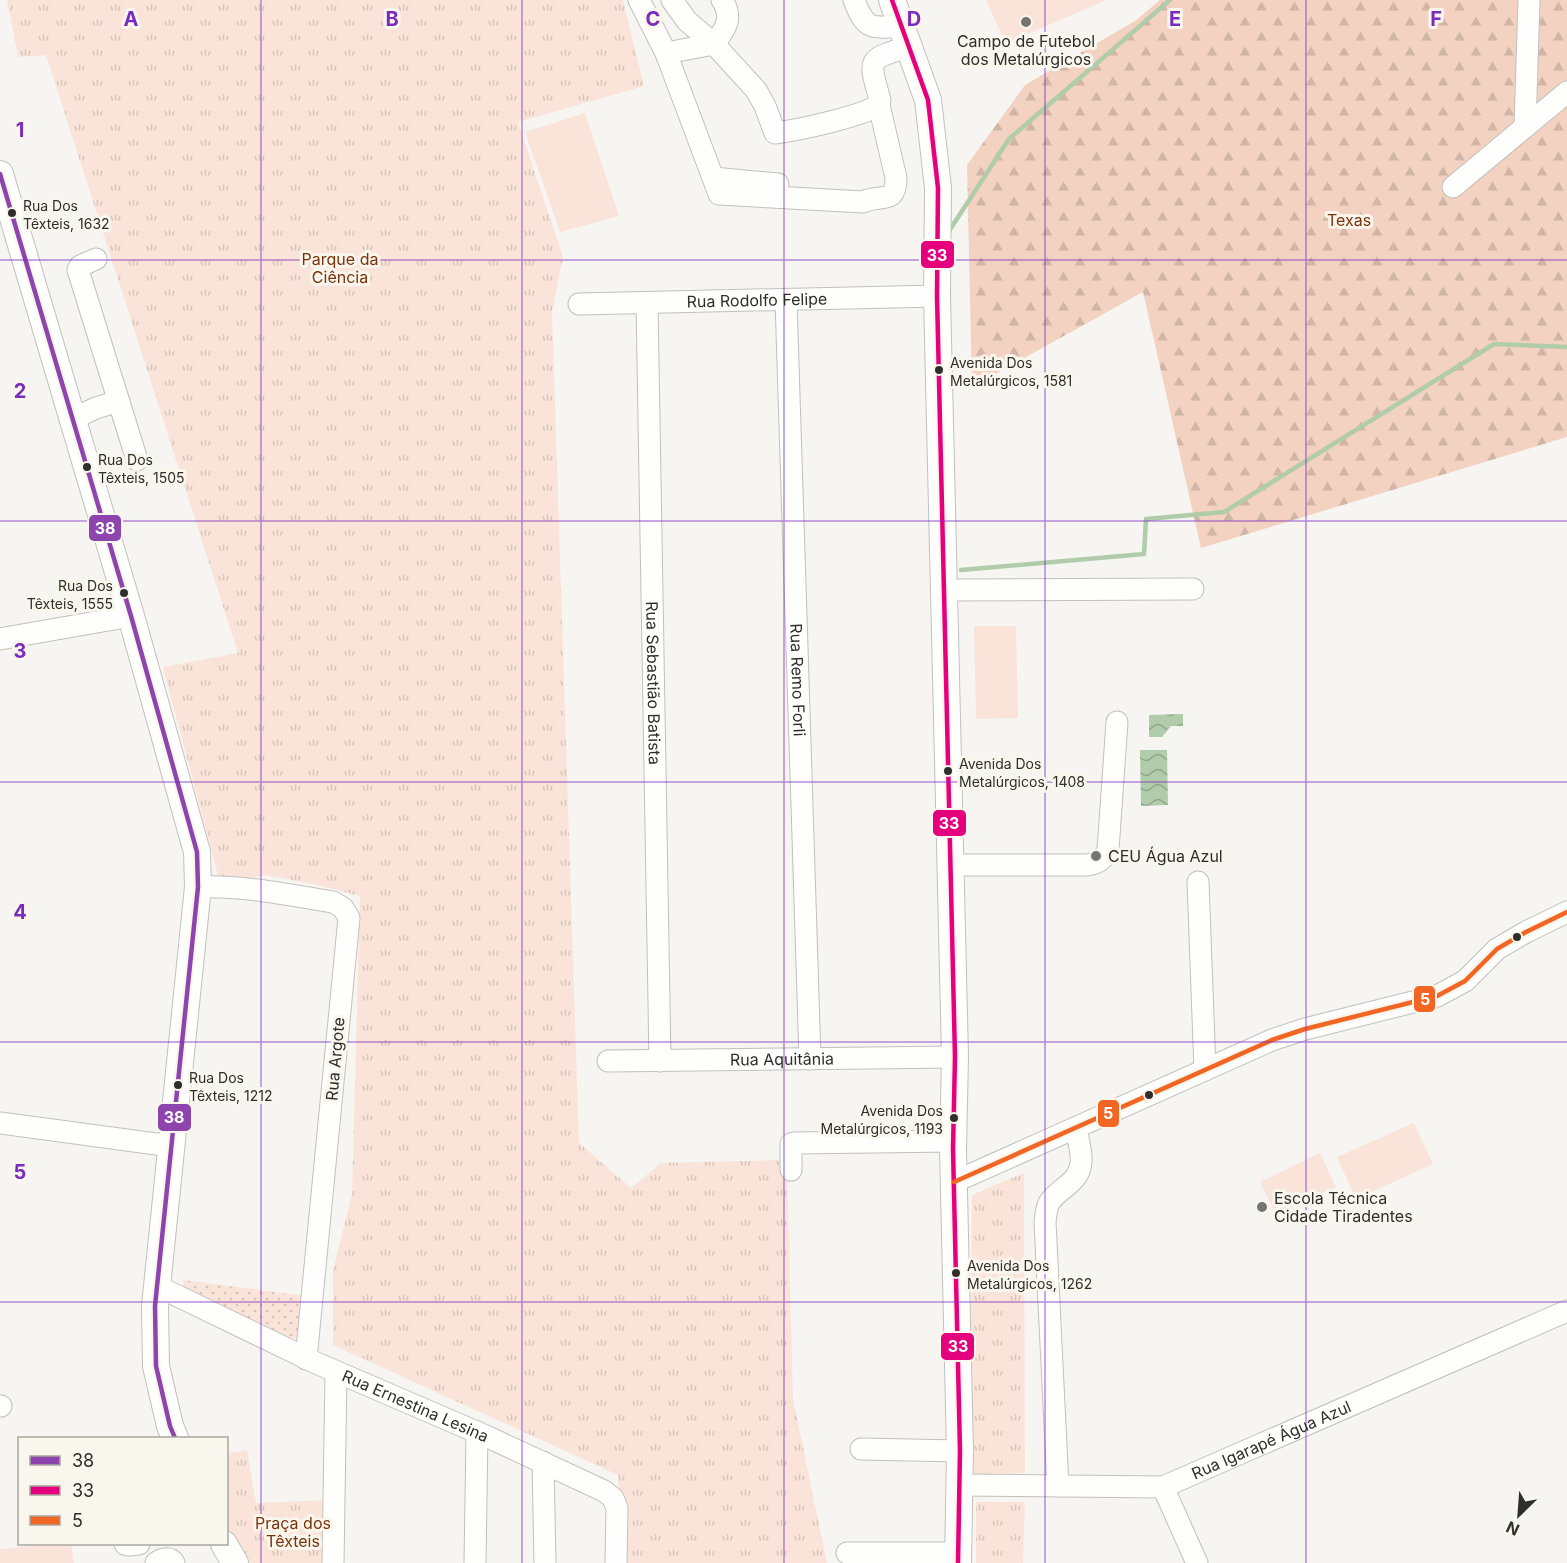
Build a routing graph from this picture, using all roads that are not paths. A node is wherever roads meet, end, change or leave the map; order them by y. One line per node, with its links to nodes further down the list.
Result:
1 (639, 0): 9 (street)
2 (672, 0): 8 (street)
3 (722, 0): 8 (street)
4 (854, 0): 7 (street)
5 (892, 0): 7 (main road)
6 (1529, 0): 12 (street)
7 (906, 36): 11 (street); 16 (main road)
8 (714, 44): 9 (street); 11 (street)
9 (666, 53): 11 (street)
10 (1567, 92): 12 (street)
11 (879, 105)
12 (1525, 127): 14 (street)
13 (0, 174): 21 (main road)
14 (1453, 187)
15 (96, 259): 20 (street)
16 (937, 296): 17 (street, Rua Rodolfo Felipe); 24 (main road)
17 (786, 300): 18 (street, Rua Rodolfo Felipe); 33 (street, Rua Remo Forli)
18 (647, 303): 19 (street, Rua Rodolfo Felipe); 35 (street, Rua Sebastião Batista)
19 (579, 304)
20 (119, 401): 21 (street); 22 (street)
21 (72, 419): 25 (main road)
22 (137, 460)
23 (1193, 589): 24 (street)
24 (944, 590): 28 (main road)
25 (131, 616): 26 (street); 30 (main road)
26 (0, 639)
27 (1117, 722): 28 (street)
28 (951, 865): 32 (main road)
29 (1198, 882): 36 (street)
30 (198, 887): 40 (main road); 45 (street, Rua Argote)
31 (1567, 912): 36 (street)
32 (956, 1057): 33 (street, Rua Aquitânia); 39 (main road)
33 (810, 1059): 35 (street, Rua Aquitânia)
34 (608, 1061): 35 (street, Rua Aquitânia)
35 (660, 1061)
36 (1205, 1070): 38 (street)
37 (0, 1123): 40 (street)
38 (1076, 1129): 42 (street); 53 (street)
39 (953, 1141): 41 (street); 42 (main road)
40 (171, 1146): 43 (main road)
41 (791, 1170)
42 (954, 1182): 50 (main road)
43 (157, 1286): 45 (street, Rua Ernestina Lesina); 48 (main road)
44 (1567, 1311): 54 (street, Rua Igarapé Água Azul)
45 (306, 1359): 46 (street, Rua Ernestina Lesina)
46 (336, 1372): 47 (street, Rua Ernestina Lesina); 61 (street)
47 (477, 1432): 51 (street, Rua Ernestina Lesina); 62 (street)
48 (176, 1437)
49 (861, 1449): 50 (street)
50 (960, 1451): 52 (main road)
51 (543, 1462): 63 (street); 64 (street, Rua Ernestina Lesina)
52 (959, 1485): 53 (street, Rua Igarapé Água Azul); 57 (main road)
53 (1058, 1486): 54 (street, Rua Igarapé Água Azul)
54 (1163, 1487): 65 (street)
55 (225, 1545): 60 (main road)
56 (847, 1553): 57 (street)
57 (958, 1558)
58 (156, 1563): 59 (street)
59 (174, 1563)
60 (235, 1563)
61 (333, 1563)
62 (475, 1563)
63 (545, 1563)
64 (616, 1563)
65 (1197, 1563)

